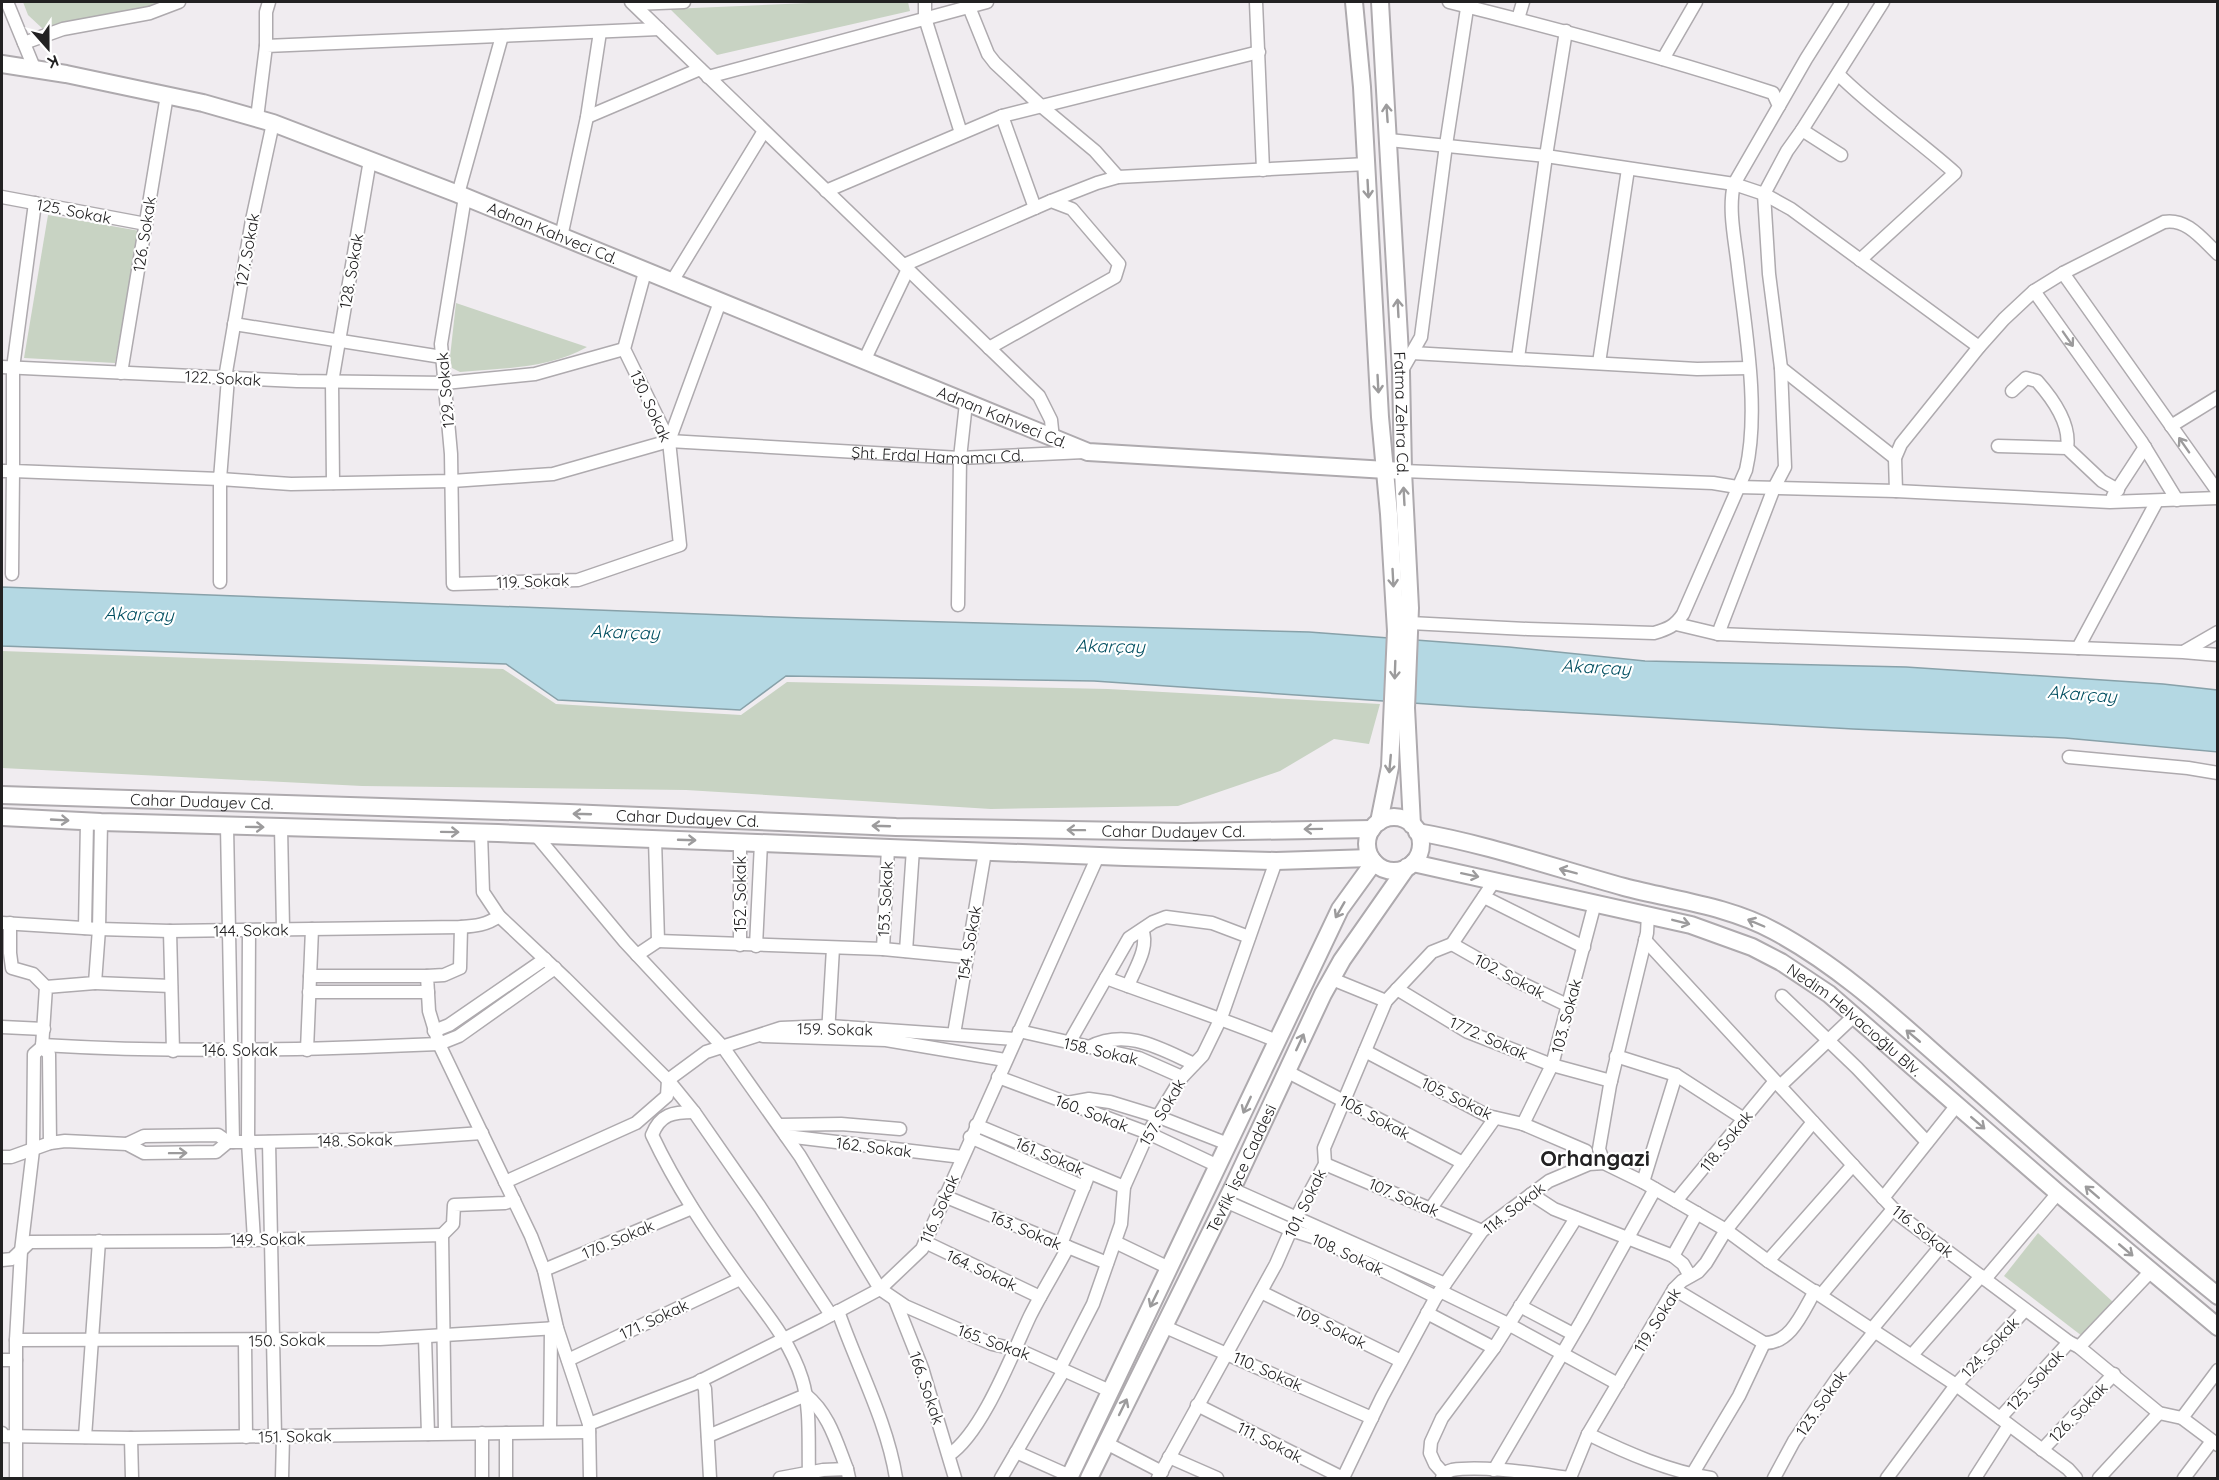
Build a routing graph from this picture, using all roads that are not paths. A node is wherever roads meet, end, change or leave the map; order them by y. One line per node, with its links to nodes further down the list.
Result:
1 (7, 2): 24 (street)
2 (179, 2): 24 (street)
3 (269, 2): 25 (street, 127. Sokak)
4 (684, 2): 15 (street)
5 (925, 2): 18 (street)
6 (987, 2): 16 (street)
7 (1256, 2): 26 (street)
8 (1354, 2): 46 (main road, Fatma Zehra Cd.)
9 (1380, 2): 41 (main road, Fatma Zehra Cd., one-way to 9)
10 (1449, 2): 17 (street)
11 (1523, 2): 19 (street)
12 (1696, 2): 27 (street)
13 (1842, 2): 34 (street)
14 (1883, 2): 31 (street)
15 (633, 3): 20 (street)
16 (968, 4): 18 (street); 33 (street)
17 (1467, 4): 19 (street); 42 (street)
18 (926, 18): 30 (street); 40 (street)
19 (1518, 19): 21 (street)
20 (659, 29): 22 (street); 30 (street)
21 (1566, 31): 27 (street); 44 (street)
22 (600, 32): 23 (street); 36 (street)
23 (502, 36): 25 (street); 53 (street, 129. Sokak)
24 (24, 43): 29 (street)
25 (266, 46): 37 (street, 127. Sokak)
26 (1259, 52): 33 (street); 48 (street)
27 (1663, 59): 34 (street)
28 (2, 64): 29 (main road, Adnan Kahveci Cd.)
29 (35, 70): 32 (main road, Adnan Kahveci Cd.)
30 (704, 73): 36 (street); 39 (street)
31 (1838, 74): 38 (street); 61 (street)
32 (167, 95): 37 (main road, Adnan Kahveci Cd.); 58 (street, 126. Sokak)
33 (1041, 106): 35 (street); 49 (street)
34 (1779, 106): 50 (street)
35 (1002, 116): 40 (street); 57 (street)
36 (587, 117): 59 (street)
37 (265, 121): 45 (main road, Adnan Kahveci Cd.); 68 (street, 127. Sokak)
38 (1802, 130): 43 (street); 52 (street)
39 (764, 131): 51 (street); 65 (street)
40 (961, 133): 51 (street)
41 (1389, 140): 42 (street); 81 (main road, Fatma Zehra Cd., one-way to 41)
42 (1446, 145): 44 (street); 73 (street)
43 (1841, 155)
44 (1546, 156): 47 (street); 75 (street)
45 (370, 160): 53 (main road, Adnan Kahveci Cd.); 69 (street, 128. Sokak)
46 (1367, 164): 48 (street); 98 (main road, Fatma Zehra Cd., one-way to 98)
47 (1628, 169): 50 (street); 77 (street)
48 (1263, 170): 49 (street)
49 (1118, 177): 55 (street)
50 (1734, 184): 52 (street); 79 (street)
51 (826, 191): 62 (street)
52 (1764, 194): 61 (street); 80 (street)
53 (461, 195): 59 (main road, Adnan Kahveci Cd.); 74 (street, 129. Sokak)
54 (2, 197): 56 (street, 125. Sokak)
55 (1051, 201): 57 (street); 71 (street)
56 (34, 203): 58 (street, 125. Sokak); 78 (street)
57 (1035, 208): 62 (street)
58 (146, 224): 82 (street, 126. Sokak)
59 (561, 237): 63 (main road, Adnan Kahveci Cd.)
60 (2217, 254): 64 (street)
61 (1860, 260): 70 (street)
62 (906, 267): 71 (street); 76 (street)
63 (645, 272): 65 (main road, Adnan Kahveci Cd.); 72 (street, 130. Sokak)
64 (2063, 273): 66 (street); 89 (street)
65 (671, 283): 67 (main road, Adnan Kahveci Cd.)
66 (2034, 291): 70 (street); 93 (street, one-way to 93)
67 (720, 302): 76 (main road, Adnan Kahveci Cd.); 91 (street)
68 (234, 324): 69 (street); 83 (street, 127. Sokak)
69 (339, 339): 74 (street); 84 (street, 128. Sokak)
70 (1979, 347): 97 (street)
71 (989, 348): 90 (street)
72 (624, 349): 85 (street, 122. Sokak); 91 (street, 130. Sokak)
73 (1412, 353): 75 (street); 81 (street)
74 (442, 357): 85 (street, 129. Sokak)
75 (1518, 358): 77 (street)
76 (864, 362): 88 (main road, Adnan Kahveci Cd.)
77 (1599, 363): 79 (street)
78 (7, 368): 82 (street, 122. Sokak); 99 (street)
79 (1749, 368): 104 (street)
80 (1781, 368): 97 (street); 105 (street)
81 (1401, 372): 100 (main road, Fatma Zehra Cd.)
82 (122, 373): 83 (street, 122. Sokak)
83 (227, 378): 84 (street, 122. Sokak); 101 (street, 127. Sokak)
84 (332, 382): 85 (street, 122. Sokak); 103 (street, 128. Sokak)
85 (445, 383): 102 (street, 129. Sokak)
86 (2012, 391): 94 (street)
87 (2217, 397): 89 (street)
88 (966, 403): 90 (main road, Adnan Kahveci Cd.); 96 (street)
89 (2171, 426): 108 (street, one-way to 89)
90 (1053, 439): 95 (main road, Adnan Kahveci Cd.)
91 (669, 441): 96 (street, Şht. Erdal Hamamcı Cd.); 102 (street, Şht. Erdal Hamamcı Cd.); 113 (street, 130. Sokak)
92 (1998, 446): 94 (street)
93 (2145, 447): 106 (street); 110 (street)
94 (2067, 448): 106 (street)
95 (1088, 452): 96 (street, Şht. Erdal Hamamcı Cd.); 98 (main road, Şht. Erdal Hamamcı Cd.)
96 (960, 458): 117 (street)
97 (1895, 458): 107 (street)
98 (1385, 470): 100 (main road, Şht. Erdal Hamamcı Cd.); 119 (main road, Fatma Zehra Cd., one-way to 119)
99 (7, 471): 101 (street, Şht. Erdal Hamamcı Cd.); 114 (street)
100 (1403, 471): 104 (street); 119 (main road, Fatma Zehra Cd., one-way to 100)
101 (220, 479): 103 (street, Şht. Erdal Hamamcı Cd.); 115 (street, 127. Sokak)
102 (452, 481): 103 (street, Şht. Erdal Hamamcı Cd.); 116 (street, 129. Sokak)
103 (333, 483)
104 (1737, 487): 105 (street); 118 (street)
105 (1774, 488): 107 (street); 121 (street)
106 (2118, 490): 112 (street)
107 (1896, 491): 112 (street)
108 (2217, 492)
109 (2217, 498): 110 (street)
110 (2177, 500): 111 (street)
111 (2157, 501): 112 (street); 122 (street)
112 (2110, 502)
113 (680, 545): 116 (street, 119. Sokak)
114 (12, 574)
115 (220, 582)
116 (453, 584)
117 (958, 605)
118 (1676, 624): 119 (street); 121 (street)
119 (1405, 632): 125 (main road, Fatma Zehra Cd.)
120 (2217, 632): 123 (street)
121 (1718, 634): 122 (street)
122 (2078, 648): 123 (street)
123 (2183, 652): 124 (street)
124 (2217, 655)
125 (1400, 707): 131 (main road, Fatma Zehra Cd., one-way to 131); 134 (main road, Fatma Zehra Cd.)
126 (2069, 757): 127 (street)
127 (2217, 773)
128 (2, 795): 131 (main road, Cahar Dudayev Cd., one-way to 128)
129 (2, 817): 130 (main road, Cahar Dudayev Cd., one-way to 130)
130 (94, 822): 132 (main road, Cahar Dudayev Cd.); 154 (street); 156 (street)
131 (1375, 825): 134 (main road); 144 (main road)
132 (227, 826): 133 (main road, Cahar Dudayev Cd., one-way to 133); 161 (street)
133 (280, 827): 135 (main road, Cahar Dudayev Cd., one-way to 135); 155 (street)
134 (1415, 828): 146 (main road); 210 (main road, Nedim Helvacıoğlu Blv., one-way to 134)
135 (481, 832): 136 (main road, Cahar Dudayev Cd.); 151 (street)
136 (535, 834): 137 (main road, Cahar Dudayev Cd.); 172 (street)
137 (656, 839): 138 (main road, Cahar Dudayev Cd., one-way to 138); 163 (street)
138 (740, 842): 139 (main road, Cahar Dudayev Cd.); 166 (street, 152. Sokak)
139 (761, 843): 140 (main road, Cahar Dudayev Cd.); 167 (street)
140 (888, 848): 141 (main road, Cahar Dudayev Cd.); 170 (street, 153. Sokak)
141 (913, 849): 142 (main road, Cahar Dudayev Cd.); 171 (street)
142 (985, 852): 143 (main road, Cahar Dudayev Cd.); 173 (street, 154. Sokak)
143 (1098, 856): 145 (main road, Cahar Dudayev Cd.); 197 (street, 116. Sokak)
144 (1372, 860): 145 (main road, Cahar Dudayev Cd.); 146 (main road); 198 (main road, Tevfik İşce Caddesi, one-way to 198)
145 (1276, 861): 162 (street, 157. Sokak)
146 (1410, 865): 147 (main road, Nedim Helvacıoğlu Blv., one-way to 147); 179 (main road, Tevfik İşce Caddesi)
147 (1495, 880): 148 (street, 101. Sokak); 149 (main road, Nedim Helvacıoğlu Blv.)
148 (1484, 897): 165 (street, 101. Sokak); 168 (street)
149 (1595, 903): 150 (main road, Nedim Helvacıoğlu Blv.); 168 (street, 103. Sokak)
150 (1648, 914): 164 (street); 190 (main road, Nedim Helvacıoğlu Blv., one-way to 190)
151 (499, 916): 153 (street, 144. Sokak); 174 (street)
152 (6, 923): 154 (street, 144. Sokak); 183 (street)
153 (460, 927): 157 (street, 144. Sokak); 177 (street)
154 (85, 928): 156 (street, 144. Sokak)
155 (283, 928): 157 (street, 144. Sokak); 158 (street, 144. Sokak)
156 (99, 929): 160 (street, 144. Sokak); 180 (street)
157 (312, 929): 176 (street)
158 (249, 930): 161 (street, 144. Sokak); 206 (street)
159 (1142, 930): 162 (street); 178 (street); 182 (street)
160 (170, 931): 161 (street, 144. Sokak); 181 (street)
161 (228, 931): 205 (street)
162 (1249, 937): 191 (street, 157. Sokak)
163 (658, 940): 166 (street); 172 (street)
164 (1645, 940): 211 (street); 222 (street, 116. Sokak)
165 (1452, 944): 184 (street, 101. Sokak); 189 (street, 102. Sokak)
166 (740, 945): 167 (street)
167 (756, 946): 169 (street)
168 (1584, 947): 189 (street, 103. Sokak)
169 (833, 948): 170 (street); 195 (street)
170 (883, 949): 171 (street)
171 (906, 951): 173 (street)
172 (637, 955): 203 (street)
173 (966, 957): 196 (street, 154. Sokak)
174 (545, 959): 175 (street); 194 (street)
175 (555, 968): 201 (street); 220 (street)
176 (310, 976): 177 (street); 185 (street)
177 (427, 976): 186 (street)
178 (1106, 978): 182 (street); 200 (street)
179 (1332, 978): 188 (street); 216 (main road, Tevfik İşce Caddesi, one-way to 179)
180 (95, 983): 181 (street); 183 (street)
181 (171, 986): 208 (street)
182 (1128, 986): 191 (street)
183 (46, 987): 193 (street)
184 (1397, 989): 188 (street, 101. Sokak); 215 (street, 1772. Sokak)
185 (309, 992): 186 (street); 207 (street)
186 (428, 992): 194 (street)
187 (1782, 996): 199 (street)
188 (1386, 1001): 209 (street, 101. Sokak)
189 (1569, 1006): 215 (street, 103. Sokak)
190 (1854, 1016): 199 (street, 118. Sokak); 213 (main road, Nedim Helvacıoğlu Blv.)
191 (1221, 1018): 198 (street); 214 (street, 157. Sokak)
192 (2, 1027): 193 (street)
193 (44, 1029): 202 (street)
194 (434, 1031): 201 (street)
195 (828, 1032): 196 (street, 159. Sokak); 203 (street, 159. Sokak); 212 (street)
196 (954, 1034): 197 (street, 159. Sokak)
197 (1017, 1035): 200 (street, 158. Sokak); 212 (street, 116. Sokak)
198 (1277, 1041): 243 (main road, Tevfik İşce Caddesi, one-way to 243)
199 (1830, 1041): 222 (street, 118. Sokak); 241 (street)
200 (1069, 1043): 204 (street, 158. Sokak)
201 (439, 1044): 207 (street, 146. Sokak); 235 (street)
202 (42, 1046): 208 (street, 146. Sokak); 242 (street); 244 (street)
203 (723, 1047): 220 (street, 159. Sokak); 234 (street)
204 (1089, 1047): 214 (street); 219 (street, 158. Sokak)
205 (232, 1050): 206 (street, 146. Sokak); 208 (street, 146. Sokak); 238 (street)
206 (247, 1050): 207 (street, 146. Sokak); 239 (street)
207 (306, 1050)
208 (173, 1051)
209 (1365, 1051): 223 (street, 101. Sokak); 228 (street, 105. Sokak)
210 (1934, 1053): 213 (main road); 303 (main road, Nedim Helvacıoğlu Blv., one-way to 210)
211 (1616, 1056): 217 (street); 221 (street)
212 (1005, 1060): 218 (street, 116. Sokak)
213 (1907, 1062): 225 (main road, Nedim Helvacıoğlu Blv.)
214 (1194, 1064): 219 (street, 157. Sokak)
215 (1552, 1065): 221 (street, 1772. Sokak); 231 (street, 103. Sokak)
216 (1286, 1071): 223 (street, 106. Sokak); 262 (main road, Tevfik İşce Caddesi)
217 (1676, 1076): 229 (street); 256 (street)
218 (998, 1077): 224 (street, 160. Sokak); 232 (street, 116. Sokak)
219 (1182, 1077): 227 (street, 157. Sokak)
220 (668, 1080): 226 (street); 255 (street)
221 (1611, 1081): 245 (street)
222 (1777, 1084): 229 (street, 118. Sokak); 230 (street, 116. Sokak)
223 (1344, 1100): 248 (street, 106. Sokak); 250 (street, 101. Sokak)
224 (1067, 1103): 227 (street); 236 (street, 160. Sokak)
225 (1957, 1105): 241 (street); 260 (main road, Nedim Helvacıoğlu Blv., one-way to 260)
226 (694, 1112): 267 (street); 308 (street)
227 (1159, 1117): 236 (street, 157. Sokak); 243 (street)
228 (1495, 1118): 231 (street, 105. Sokak); 248 (street)
229 (1744, 1119): 266 (street, 118. Sokak)
230 (1813, 1122): 252 (street, 116. Sokak); 275 (street, 119. Sokak)
231 (1523, 1124): 245 (street, 105. Sokak)
232 (976, 1125): 237 (street, 116. Sokak); 254 (street, 161. Sokak)
233 (900, 1129): 234 (street)
234 (782, 1131): 247 (street, 162. Sokak); 298 (street)
235 (482, 1133): 240 (street, 148. Sokak); 255 (street)
236 (1148, 1134): 253 (street, 160. Sokak); 258 (street, 157. Sokak)
237 (970, 1137): 247 (street, 116. Sokak); 257 (street)
238 (231, 1142): 239 (street, 148. Sokak); 242 (street, 148. Sokak)
239 (248, 1142): 240 (street, 148. Sokak); 281 (street)
240 (269, 1142): 279 (street)
241 (1927, 1142): 264 (street)
242 (51, 1143): 244 (street, 148. Sokak)
243 (1228, 1144): 253 (main road, Tevfik İşce Caddesi)
244 (33, 1150): 246 (street, 148. Sokak); 287 (street)
245 (1592, 1150): 249 (street); 251 (street)
246 (2, 1157)
247 (962, 1157): 263 (street, 116. Sokak)
248 (1463, 1163): 268 (street)
249 (1604, 1163): 251 (street, 114. Sokak); 256 (street)
250 (1325, 1164): 268 (street, 107. Sokak); 271 (street, 101. Sokak)
251 (1589, 1164): 261 (street, 114. Sokak)
252 (1853, 1165): 264 (street, 116. Sokak); 290 (street)
253 (1218, 1166): 273 (main road, Tevfik İşce Caddesi)
254 (1090, 1173): 257 (street); 258 (street, 161. Sokak)
255 (505, 1182): 265 (street)
256 (1643, 1182): 259 (street)
257 (1084, 1187): 285 (street)
258 (1124, 1187): 284 (street, 157. Sokak)
259 (1655, 1189): 266 (street); 280 (street)
260 (2058, 1193): 294 (main road, Nedim Helvacıoğlu Blv., one-way to 294); 296 (street)
261 (1531, 1194): 272 (street); 276 (street, 114. Sokak)
262 (1228, 1195): 271 (street); 274 (street, 108. Sokak); 278 (main road, Tevfik İşce Caddesi)
263 (945, 1196): 283 (street, 116. Sokak); 285 (street, 163. Sokak)
264 (1883, 1198): 269 (street, 116. Sokak)
265 (513, 1200): 277 (street); 293 (street)
266 (1677, 1201): 270 (street)
267 (692, 1208): 293 (street, 170. Sokak); 297 (street)
268 (1431, 1208): 276 (street, 107. Sokak)
269 (1893, 1209): 286 (street, 116. Sokak); 302 (street)
270 (1697, 1213): 275 (street); 288 (street)
271 (1296, 1218): 274 (street, 101. Sokak); 300 (street)
272 (1576, 1218): 280 (street); 306 (street)
273 (1189, 1227): 278 (main road); 292 (main road, Tevfik İşce Caddesi)
274 (1291, 1230): 300 (street, 108. Sokak); 301 (street, 101. Sokak)
275 (1726, 1230): 290 (street); 295 (street, 119. Sokak)
276 (1482, 1231): 300 (street, 114. Sokak)
277 (442, 1235): 279 (street, 149. Sokak); 316 (street)
278 (1207, 1236): 311 (main road, Tevfik İşce Caddesi)
279 (270, 1239): 281 (street, 149. Sokak); 321 (street)
280 (1627, 1239): 288 (street); 315 (street)
281 (254, 1240): 282 (street, 149. Sokak)
282 (99, 1241): 287 (street, 149. Sokak); 318 (street)
283 (925, 1242): 298 (street, 116. Sokak); 304 (street, 164. Sokak)
284 (1114, 1242): 291 (street, 157. Sokak); 292 (street)
285 (1064, 1245): 291 (street); 304 (street, 163. Sokak)
286 (1941, 1246): 296 (street, 116. Sokak); 314 (street, 123. Sokak)
287 (21, 1251): 289 (street, 149. Sokak); 320 (street)
288 (1673, 1256): 295 (street)
289 (2, 1260)
290 (1768, 1261): 302 (street)
291 (1107, 1263): 334 (street, 157. Sokak)
292 (1169, 1268): 340 (main road, Tevfik İşce Caddesi, one-way to 340)
293 (544, 1270): 313 (street)
294 (2151, 1271): 312 (main road, Nedim Helvacıoğlu Blv.); 324 (street, 125. Sokak)
295 (1690, 1276): 299 (street, 119. Sokak)
296 (1983, 1278): 307 (street, 116. Sokak); 329 (street)
297 (740, 1279): 319 (street); 332 (street, 171. Sokak)
298 (880, 1289): 305 (street, 165. Sokak); 308 (street, 116. Sokak)
299 (1674, 1289): 323 (street); 338 (street, 119. Sokak)
300 (1440, 1290): 309 (street, 114. Sokak); 310 (street)
301 (1261, 1292): 327 (street, 101. Sokak); 333 (street, 109. Sokak)
302 (1818, 1293): 314 (street); 323 (street)
303 (2217, 1296)
304 (1040, 1297): 326 (street, 163. Sokak)
305 (894, 1299): 326 (street, 165. Sokak); 365 (street, 166. Sokak)
306 (1520, 1306): 310 (street); 315 (street)
307 (2025, 1310): 324 (street, 116. Sokak); 339 (street, 124. Sokak)
308 (835, 1313): 319 (street, 116. Sokak); 384 (street)
309 (1427, 1313): 325 (street); 333 (street, 114. Sokak)
310 (1508, 1324): 325 (street); 328 (street)
311 (1163, 1326): 327 (street, 110. Sokak); 361 (main road, Tevfik İşce Caddesi, one-way to 311)
312 (2217, 1327)
313 (554, 1328): 316 (street, 150. Sokak); 332 (street); 348 (street)
314 (1874, 1330): 329 (street); 390 (street, 123. Sokak)
315 (1573, 1335): 328 (street)
316 (444, 1336): 317 (street, 150. Sokak); 349 (street)
317 (425, 1337): 321 (street, 150. Sokak); 352 (street)
318 (92, 1339): 320 (street, 150. Sokak); 322 (street, 150. Sokak); 358 (street)
319 (784, 1339): 337 (street, 116. Sokak); 341 (street)
320 (16, 1340): 331 (street)
321 (273, 1340): 322 (street, 150. Sokak); 356 (street)
322 (245, 1341): 359 (street)
323 (1764, 1343): 373 (street)
324 (2074, 1344): 336 (street, 116. Sokak); 346 (street, 125. Sokak)
325 (1494, 1348): 371 (street)
326 (1015, 1349): 334 (street, 165. Sokak); 365 (street, 163. Sokak)
327 (1228, 1353): 342 (street, 101. Sokak); 344 (street, 110. Sokak)
328 (1562, 1353): 338 (street); 367 (street)
329 (1912, 1355): 339 (street)
330 (2, 1360): 331 (street)
331 (16, 1360): 355 (street)
332 (568, 1360): 347 (street)
333 (1401, 1360): 344 (street, 114. Sokak)
334 (1062, 1369): 340 (street, 165. Sokak); 364 (street, 157. Sokak)
335 (2217, 1370): 345 (street)
336 (2114, 1374): 343 (street, 116. Sokak); 363 (street, 126. Sokak)
337 (701, 1380): 347 (street, 116. Sokak); 357 (street)
338 (1618, 1384): 353 (street, 119. Sokak)
339 (1956, 1385): 346 (street); 391 (street, 124. Sokak)
340 (1110, 1391): 372 (main road, Tevfik İşce Caddesi)
341 (806, 1395): 357 (street); 368 (street); 369 (street)
342 (1197, 1405): 366 (street, 101. Sokak); 374 (street, 111. Sokak)
343 (2159, 1413): 345 (street, 116. Sokak); 394 (street)
344 (1372, 1418): 374 (street, 114. Sokak)
345 (2182, 1418): 362 (street, 116. Sokak)
346 (2004, 1422): 363 (street); 392 (street, 125. Sokak)
347 (589, 1428): 348 (street, 151. Sokak); 381 (street)
348 (550, 1432): 351 (street, 151. Sokak)
349 (445, 1433): 350 (street, 151. Sokak); 352 (street, 151. Sokak)
350 (482, 1433): 351 (street, 151. Sokak); 379 (street)
351 (506, 1433): 380 (street)
352 (428, 1434): 356 (street, 151. Sokak)
353 (1588, 1434): 373 (street); 375 (street, 119. Sokak)
354 (2, 1435): 355 (street, 151. Sokak)
355 (16, 1435): 358 (street, 151. Sokak); 376 (street)
356 (279, 1436): 359 (street, 151. Sokak); 378 (street)
357 (708, 1436): 382 (street)
358 (85, 1437): 360 (street, 151. Sokak)
359 (246, 1437): 360 (street, 151. Sokak)
360 (131, 1438): 377 (street)
361 (1106, 1443): 370 (street); 387 (main road, Tevfik İşce Caddesi)
362 (2215, 1443): 395 (street)
363 (2042, 1450): 393 (street)
364 (1016, 1452): 372 (street); 386 (street, 157. Sokak)
365 (949, 1455): 385 (street, 166. Sokak)
366 (1169, 1457): 370 (street, 101. Sokak); 388 (street)
367 (1494, 1470): 371 (street); 375 (street)
368 (809, 1474): 369 (street); 383 (street)
369 (848, 1474)
370 (1160, 1475)
371 (1443, 1476)
372 (1069, 1477)
373 (1690, 1477): 389 (street)
374 (1343, 1478)
375 (1570, 1478)
376 (16, 1479)
377 (132, 1479)
378 (282, 1479)
379 (482, 1479)
380 (506, 1479)
381 (590, 1479)
382 (710, 1479)
383 (780, 1479)
384 (896, 1479)
385 (955, 1479)
386 (1001, 1479)
387 (1089, 1479)
388 (1217, 1479)
389 (1710, 1479)
390 (1774, 1479)
391 (1887, 1479)
392 (1975, 1479)
393 (2076, 1479)
394 (2099, 1479)
395 (2184, 1479)

